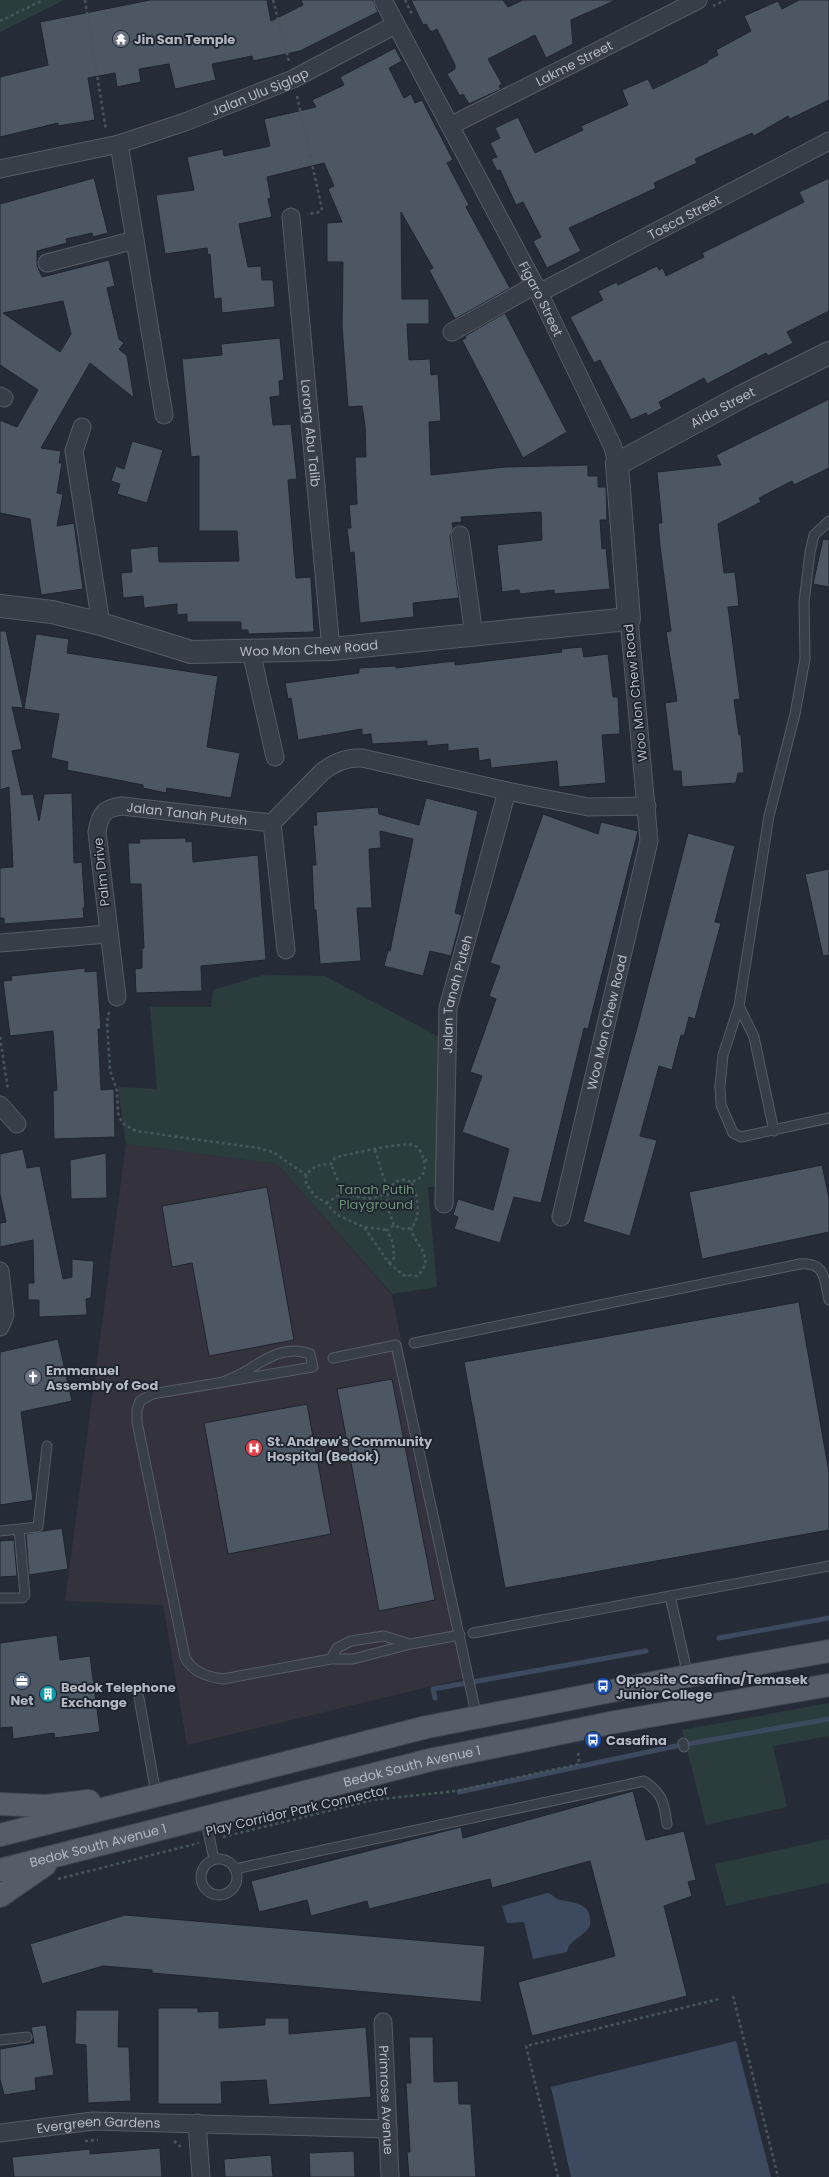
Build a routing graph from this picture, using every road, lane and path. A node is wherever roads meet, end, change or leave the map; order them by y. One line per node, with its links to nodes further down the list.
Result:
1 (43, 0): 6 (path)
2 (85, 0): 11 (path)
3 (273, 0): 8 (path)
4 (383, 0): 7 (street, Figaro Street)
5 (698, 0): 9 (street, Lakme Street)
6 (0, 21)
7 (395, 25): 8 (street, Jalan Ulu Siglap); 9 (street, Figaro Street)
8 (292, 74): 11 (street, Jalan Ulu Siglap); 13 (path)
9 (450, 126): 16 (street, Figaro Street)
10 (829, 141): 16 (street, Tosca Street)
11 (114, 145): 12 (street, Jalan Ulu Siglap); 14 (street)
12 (0, 169)
13 (291, 217): 28 (street, Lorong Abu Talib)
14 (135, 240): 15 (street); 19 (street)
15 (47, 263)
16 (537, 289): 17 (street, Tosca Street); 21 (street, Figaro Street)
17 (452, 332)
18 (829, 353): 21 (street, Aida Street)
19 (164, 415)
20 (82, 426): 26 (street)
21 (617, 464): 25 (street, Figaro Street)
22 (829, 521): 39 (lane)
23 (460, 535): 27 (street)
24 (0, 606): 26 (street, Woo Mon Chew Road)
25 (630, 619): 27 (street, Woo Mon Chew Road); 32 (street, Woo Mon Chew Road)
26 (102, 624): 29 (street, Woo Mon Chew Road)
27 (474, 635): 28 (street, Woo Mon Chew Road)
28 (331, 649): 29 (street, Woo Mon Chew Road)
29 (251, 651): 30 (street)
30 (275, 757)
31 (507, 791): 32 (street); 34 (street); 46 (street, Jalan Tanah Puteh)
32 (647, 806): 54 (street, Woo Mon Chew Road)
33 (103, 812): 34 (street, Jalan Tanah Puteh); 35 (street, Palm Drive)
34 (272, 823): 37 (street)
35 (108, 934): 36 (street); 38 (street, Palm Drive)
36 (0, 943)
37 (286, 950)
38 (117, 997): 48 (path)
39 (739, 1006): 43 (lane); 43 (lane)
40 (0, 1105): 42 (street)
41 (829, 1118): 43 (lane)
42 (17, 1124)
43 (774, 1130)
44 (375, 1150): 45 (path); 47 (path); 50 (path)
45 (424, 1160): 46 (path); 49 (path)
46 (445, 1160): 53 (street, Jalan Tanah Puteh)
47 (331, 1164): 48 (path); 51 (path)
48 (306, 1175): 52 (path)
49 (411, 1182): 50 (path); 57 (path)
50 (389, 1188): 51 (path); 55 (path)
51 (340, 1190): 52 (path)
52 (326, 1203): 56 (path)
53 (444, 1204)
54 (561, 1217)
55 (394, 1224): 57 (path); 58 (path)
56 (364, 1227): 58 (path); 59 (path)
57 (412, 1227): 59 (path)
58 (387, 1230): 59 (path)
59 (389, 1263)
60 (0, 1271): 62 (street)
61 (829, 1300): 63 (lane)
62 (0, 1327)
63 (414, 1343)
64 (333, 1358): 73 (lane)
65 (223, 1382): 65 (lane); 76 (lane)
66 (47, 1446): 67 (lane)
67 (20, 1529): 68 (lane); 71 (lane)
68 (0, 1531)
69 (829, 1566): 70 (lane)
70 (670, 1596): 72 (lane); 77 (lane)
71 (0, 1598)
72 (473, 1633)
73 (460, 1635): 74 (lane); 80 (lane)
74 (411, 1644): 76 (lane); 76 (lane)
75 (829, 1651): 77 (main road)
76 (331, 1659)
77 (688, 1676): 80 (main road)
78 (829, 1685): 84 (main road, Bedok South Avenue 1)
79 (139, 1698): 82 (lane)
80 (477, 1718): 82 (main road)
81 (584, 1749): 87 (path, Play Corridor Park Connector)
82 (165, 1793): 83 (main road); 86 (main road)
83 (0, 1804)
84 (205, 1817): 87 (lane); 88 (main road, Bedok South Avenue 1)
85 (667, 1824): 90 (lane)
86 (0, 1835)
87 (210, 1840): 89 (lane); 92 (path, Play Corridor Park Connector)
88 (57, 1856): 91 (main road, Bedok South Avenue 1); 93 (main road)
89 (214, 1859): 90 (lane); 90 (lane)
90 (236, 1869)
91 (0, 1870)
92 (55, 1880)
93 (0, 1896)
94 (733, 1996): 109 (path)
95 (719, 1999): 108 (path)
96 (383, 2022): 100 (street, Primrose Avenue)
97 (27, 2037): 98 (lane)
98 (0, 2040)
99 (197, 2123): 100 (street, Evergreen Gardens); 101 (street, Evergreen Gardens); 106 (street)
100 (388, 2129): 107 (street, Primrose Avenue)
101 (0, 2133)
102 (102, 2139): 104 (path)
103 (172, 2140): 105 (path)
104 (79, 2142)
105 (185, 2150)
106 (201, 2177)
107 (390, 2177)
108 (558, 2177)
109 (778, 2177)

